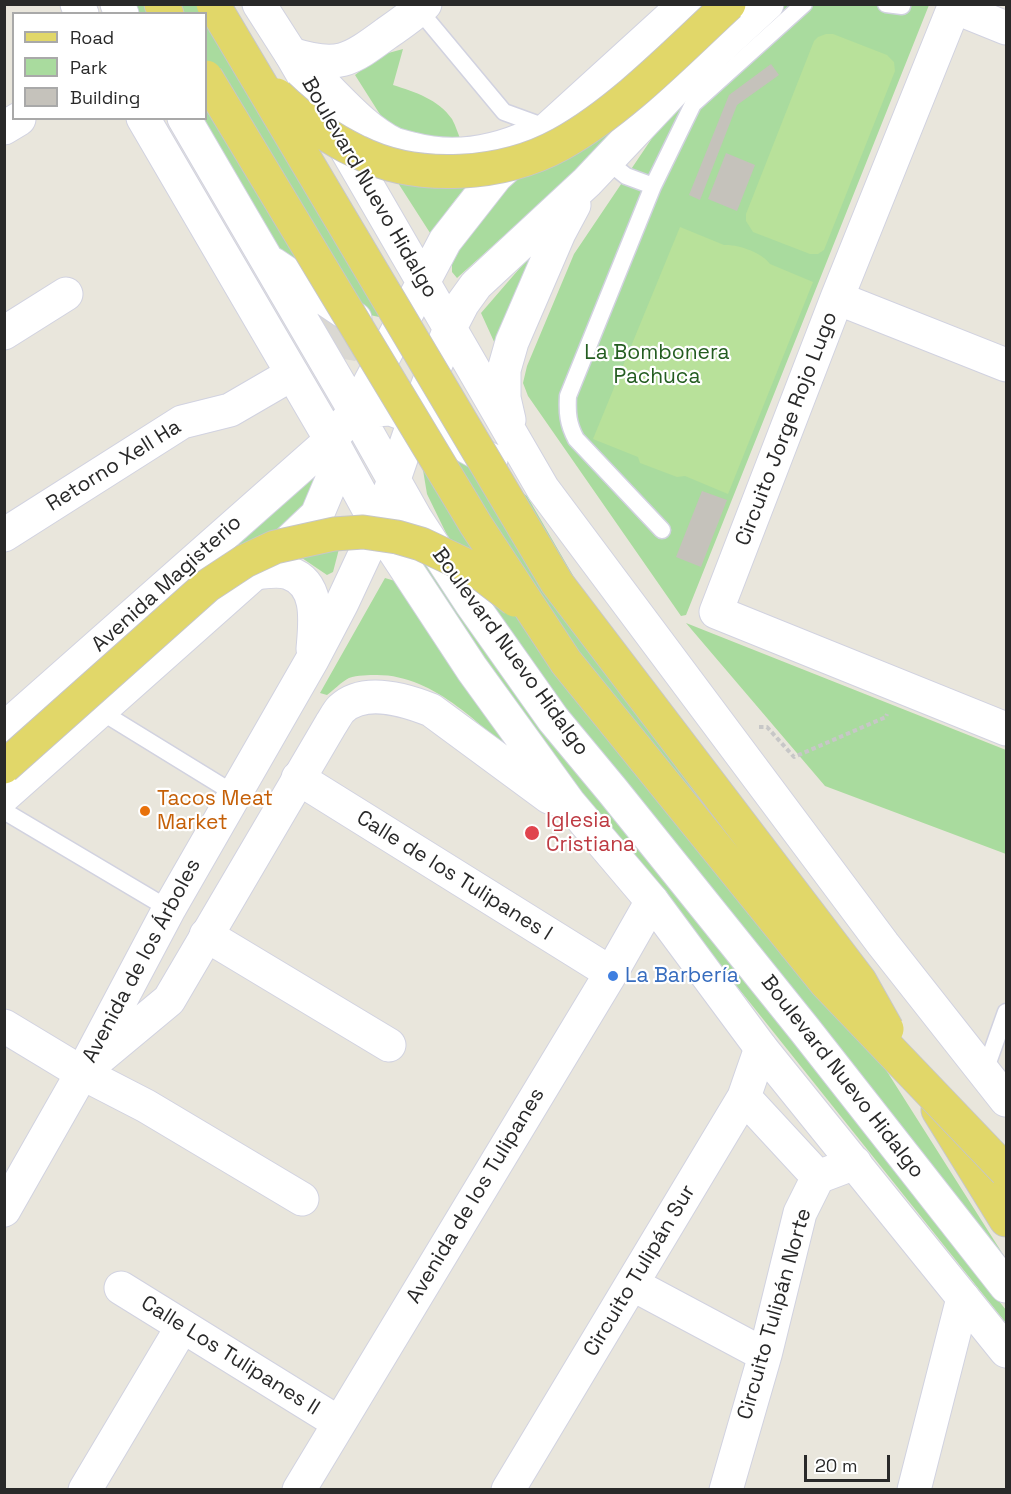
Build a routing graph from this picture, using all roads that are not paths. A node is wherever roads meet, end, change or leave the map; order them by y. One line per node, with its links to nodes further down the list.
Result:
1 (213, 4): 10 (main road, Boulevard Nuevo Hidalgo, bridge)
2 (259, 4): 9 (main road, Boulevard Nuevo Hidalgo)
3 (685, 4): 16 (main road, Avenida Magisterio)
4 (729, 4): 10 (main road, bridge)
5 (767, 4): 17 (main road)
6 (804, 4): 18 (lane)
7 (422, 7): 9 (main road); 16 (lane)
8 (1006, 28): 23 (main road, Circuito Jorge Rojo Lugo)
9 (291, 54): 16 (main road); 20 (main road, Boulevard Nuevo Hidalgo)
10 (255, 75): 68 (main road, Boulevard Nuevo Hidalgo, bridge)
11 (207, 79): 40 (main road, Boulevard Nuevo Hidalgo, bridge)
12 (17, 120): 15 (main road)
13 (144, 120): 22 (main road)
14 (185, 120): 19 (main road, Boulevard Nuevo Hidalgo)
15 (4, 128)
16 (548, 128): 20 (main road, Avenida Magisterio)
17 (596, 171): 18 (lane); 24 (main road, Avenida de los Árboles); 31 (main road)
18 (653, 186): 37 (lane)
19 (267, 260): 26 (main road); 29 (main road, Boulevard Nuevo Hidalgo)
20 (423, 281): 24 (main road, Boulevard Nuevo Hidalgo); 26 (main road, Avenida Magisterio)
21 (66, 294): 25 (main road)
22 (246, 296): 28 (main road); 29 (main road)
23 (837, 298): 27 (main road); 44 (main road, Circuito Jorge Rojo Lugo)
24 (450, 328): 26 (main road); 30 (main road, Avenida de los Árboles); 31 (main road, Boulevard Nuevo Hidalgo)
25 (4, 333)
26 (392, 341): 29 (main road, Avenida Magisterio)
27 (1006, 365)
28 (292, 374): 32 (main road); 35 (main road); 38 (main road, Retorno Xell Ha)
29 (355, 411): 30 (main road); 32 (main road, Avenida Magisterio); 33 (main road, Boulevard Nuevo Hidalgo)
30 (415, 418): 33 (main road, Avenida de los Árboles); 34 (main road)
31 (513, 436): 34 (main road, Boulevard Nuevo Hidalgo)
32 (331, 440): 35 (main road, Avenida Magisterio); 36 (main road); 39 (main road)
33 (393, 479): 36 (main road, Avenida de los Árboles); 70 (main road, Boulevard Nuevo Hidalgo)
34 (543, 489): 59 (main road, Boulevard Nuevo Hidalgo)
35 (260, 501): 43 (main road, Avenida Magisterio)
36 (378, 526): 41 (main road, Avenida de los Árboles); 49 (main road)
37 (662, 530)
38 (4, 535)
39 (255, 573): 41 (main road); 42 (main road)
40 (535, 616): 45 (main road, bridge); 64 (main road, Boulevard Nuevo Hidalgo, bridge)
41 (312, 660): 47 (main road, Avenida de los Árboles)
42 (100, 711): 47 (lane); 48 (main road)
43 (4, 729)
44 (1006, 729)
45 (4, 766)
46 (298, 778): 49 (main road); 53 (main road); 54 (main road, Calle de los Tulipanes I)
47 (235, 794): 52 (main road, Avenida de los Árboles)
48 (4, 796)
49 (569, 803): 51 (main road)
50 (4, 811): 52 (lane)
51 (652, 901): 54 (main road, Avenida de los Tulipanes); 58 (main road)
52 (169, 909): 60 (main road, Avenida de los Árboles)
53 (207, 935): 57 (main road); 60 (main road)
54 (611, 973): 76 (main road, Avenida de los Tulipanes)
55 (1006, 1012): 59 (lane)
56 (4, 1026): 60 (main road)
57 (388, 1045)
58 (761, 1048): 61 (main road, Circuito Tulipán Sur); 63 (main road)
59 (985, 1071): 62 (main road, Boulevard Nuevo Hidalgo)
60 (82, 1073): 66 (main road); 67 (main road, Avenida de los Árboles)
61 (744, 1097): 65 (main road); 69 (main road, Circuito Tulipán Sur)
62 (1006, 1100)
63 (855, 1163): 65 (main road); 72 (main road)
64 (1006, 1171)
65 (818, 1177): 75 (main road, Circuito Tulipán Norte)
66 (302, 1199)
67 (4, 1210)
68 (1006, 1220)
69 (632, 1284): 75 (main road); 79 (main road, Circuito Tulipán Sur)
70 (1006, 1286)
71 (121, 1288): 73 (main road, Calle Los Tulipanes II)
72 (963, 1298): 74 (main road); 81 (main road)
73 (182, 1327): 76 (main road, Calle Los Tulipanes II); 77 (main road)
74 (1006, 1351)
75 (765, 1355): 80 (main road, Circuito Tulipán Norte)
76 (339, 1424): 78 (main road, Avenida de los Tulipanes)
77 (85, 1490)
78 (299, 1490)
79 (508, 1490)
80 (726, 1490)
81 (914, 1490)

